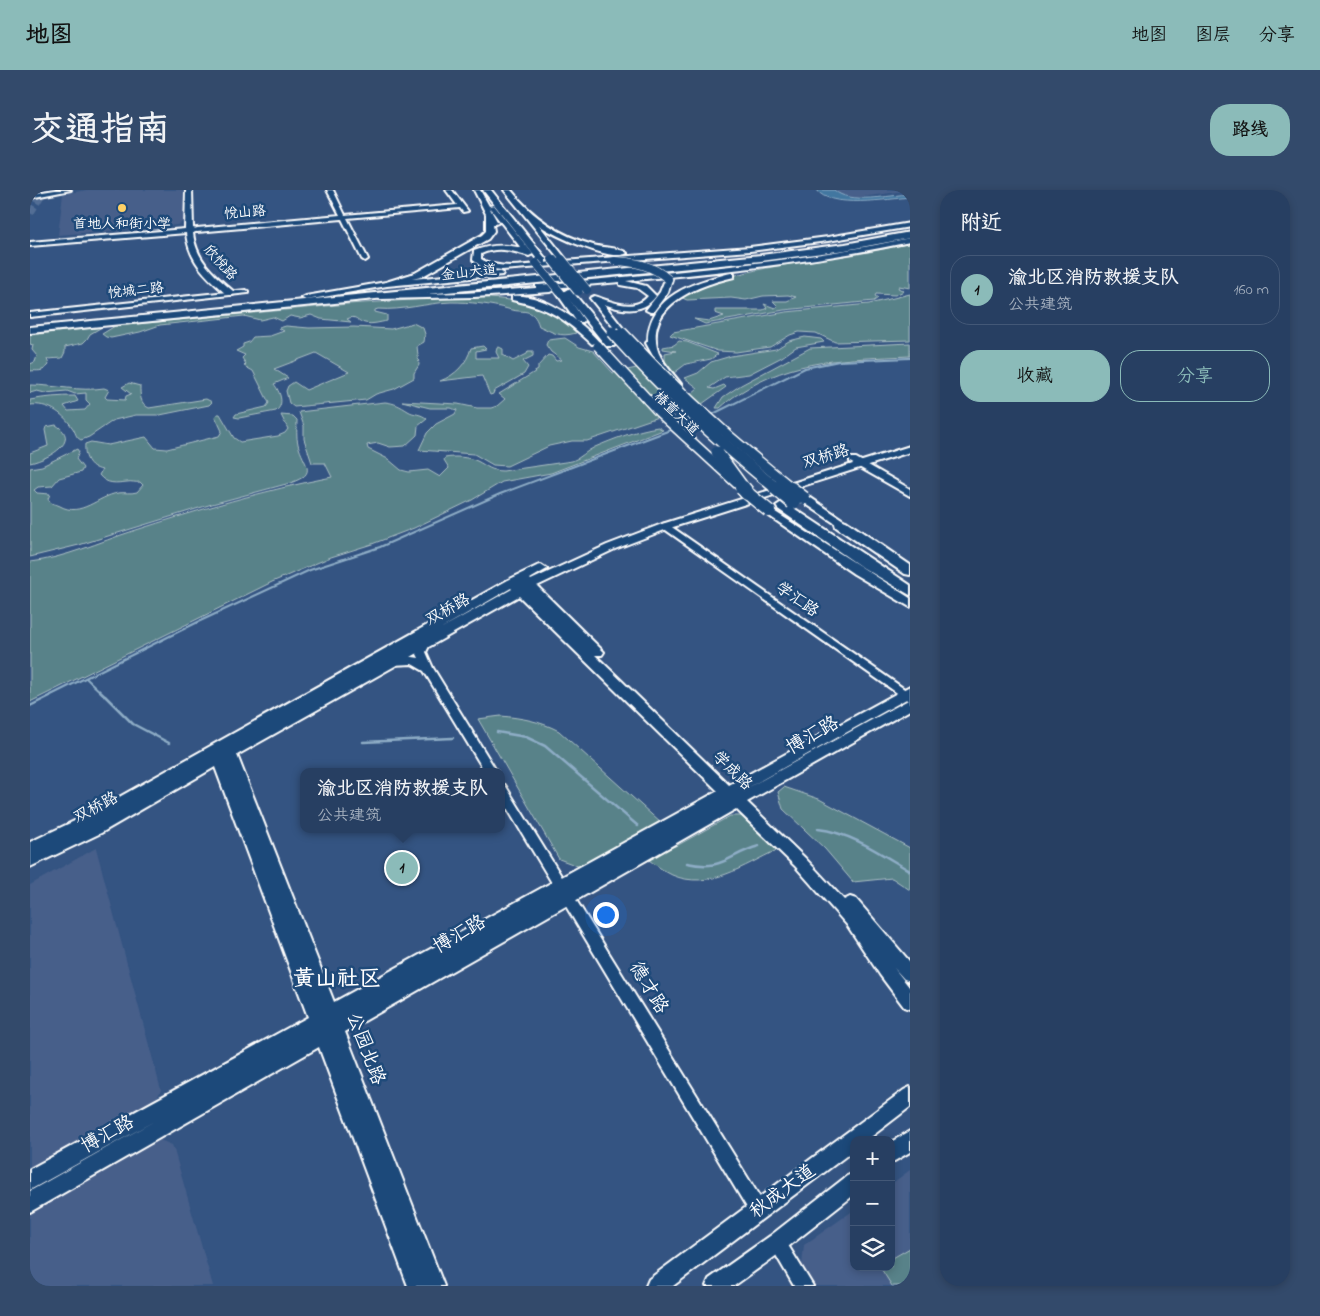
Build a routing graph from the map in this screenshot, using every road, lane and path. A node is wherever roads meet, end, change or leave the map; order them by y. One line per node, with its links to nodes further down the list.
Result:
1 (51, 190): 11 (main road)
2 (68, 190): 11 (main road)
3 (189, 190): 16 (main road, 欣悦路)
4 (196, 190): 16 (main road, 欣悦路)
5 (330, 190): 14 (street)
6 (450, 190): 14 (street, 悦山路)
7 (478, 190): 13 (main road); 21 (main road)
8 (487, 190): 25 (highway, 椿萱大道)
9 (497, 190): 25 (highway, 椿萱大道)
10 (507, 190): 12 (main road)
11 (30, 195)
12 (525, 212): 22 (main road); 25 (main road)
13 (489, 215): 26 (main road); 27 (main road)
14 (343, 216): 16 (street, 悦山路); 23 (street)
15 (910, 225): 17 (main road)
16 (193, 229): 20 (main road, 悦山路); 30 (main road, 欣悦路)
17 (885, 230): 22 (main road); 24 (highway)
18 (910, 230): 24 (highway, 金山大道)
19 (909, 238): 24 (highway, 金山大道)
20 (30, 243)
21 (529, 254): 22 (main road); 25 (main road)
22 (649, 256)
23 (365, 259)
24 (761, 259): 28 (main road); 32 (highway, 金山大道); 33 (highway, 金山大道); 36 (main road)
25 (549, 261): 29 (highway, 椿萱大道); 29 (main road, bridge)
26 (451, 266)
27 (387, 284): 32 (main road); 36 (main road, bridge)
28 (539, 287)
29 (573, 291): 34 (main road); 39 (highway, 椿萱大道)
30 (238, 293): 35 (street, 悦城二路)
31 (465, 295): 33 (main road); 34 (main road); 39 (main road)
32 (306, 298): 37 (highway, 金山大道)
33 (362, 298): 38 (highway, 金山大道)
34 (594, 298): 39 (main road)
35 (30, 315)
36 (650, 322): 40 (main road, bridge)
37 (30, 324)
38 (30, 331)
39 (608, 339): 40 (main road, bridge); 43 (highway, 椿萱大道); 47 (main road, bridge)
40 (693, 404): 45 (main road, bridge)
41 (910, 440): 44 (main road, 双桥路)
42 (910, 449): 44 (main road, 双桥路)
43 (722, 451): 45 (highway, bridge); 47 (highway, bridge); 49 (highway, 椿萱大道, bridge)
44 (860, 461): 46 (street); 48 (street); 51 (main road, 双桥路); 56 (main road, 双桥路)
45 (782, 481): 49 (main road, bridge)
46 (910, 488)
47 (747, 493): 52 (main road, bridge)
48 (910, 493)
49 (793, 502): 50 (main road); 55 (highway, 椿萱大道); 57 (highway, 椿萱大道)
50 (841, 524): 53 (main road); 54 (highway)
51 (666, 526): 56 (main road, 双桥路); 64 (street, 学汇路)
52 (806, 536): 58 (highway); 59 (main road)
53 (910, 565)
54 (910, 571)
55 (910, 579)
56 (521, 584): 60 (main road, 双桥路); 63 (main road, 双桥路); 68 (main road, 学成路)
57 (910, 591)
58 (910, 597)
59 (910, 603)
60 (426, 642): 61 (main road, 双桥路); 62 (street)
61 (390, 662): 62 (street); 63 (main road, 双桥路)
62 (428, 668): 66 (street)
63 (321, 695): 65 (main road, 双桥路)
64 (909, 697): 68 (main road, 博汇路)
65 (222, 751): 67 (main road, 双桥路); 75 (main road, 公园北路)
66 (489, 768)
67 (174, 778): 70 (main road, 双桥路); 71 (main road, 双桥路)
68 (738, 794): 72 (main road, 博汇路); 73 (main road, 学成路); 74 (main road, 学成路)
69 (505, 795): 72 (street, 德才路)
70 (30, 849)
71 (30, 861)
72 (564, 891): 75 (main road, 博汇路); 82 (street, 德才路)
73 (910, 974)
74 (910, 1001)
75 (326, 1025): 79 (main road, 博汇路); 81 (main road, 博汇路); 84 (main road, 公园北路); 85 (main road, 公园北路)
76 (910, 1096): 82 (main road, 秋成大道)
77 (910, 1140): 78 (main road)
78 (895, 1151)
79 (30, 1180)
80 (850, 1186): 83 (main road)
81 (30, 1202)
82 (758, 1210): 86 (main road, 秋成大道)
83 (777, 1242): 87 (main road); 88 (street)
84 (418, 1286)
85 (434, 1286)
86 (656, 1286)
87 (716, 1286)
88 (804, 1286)

